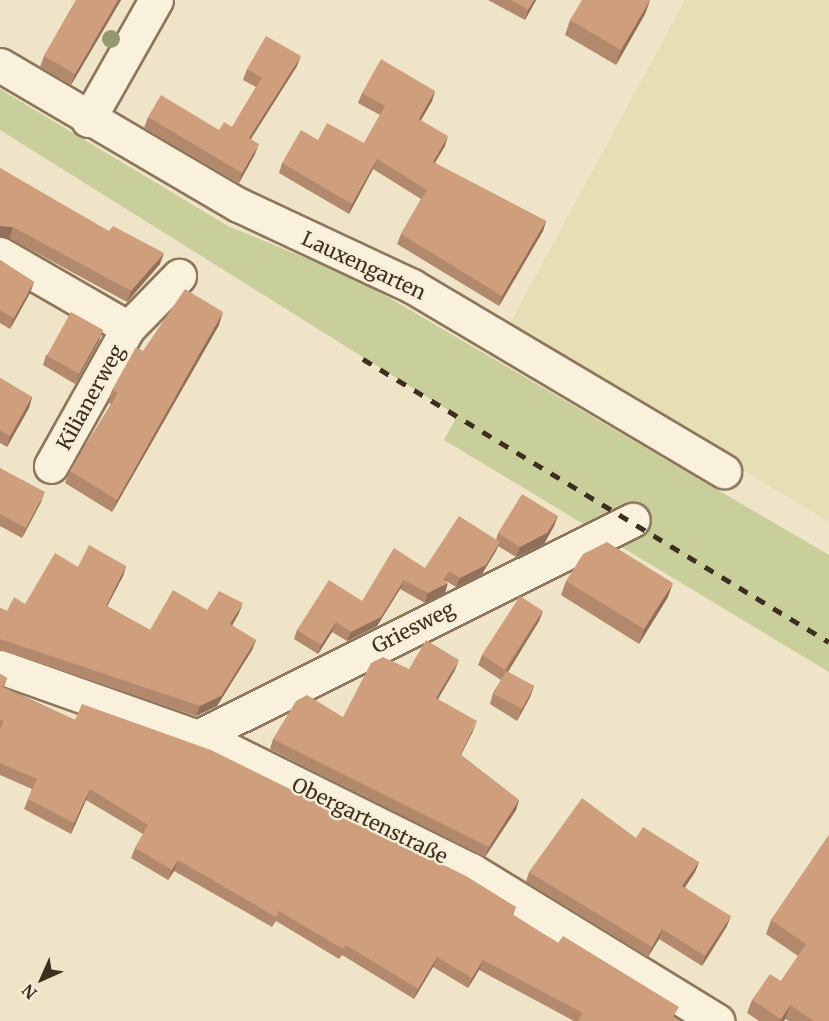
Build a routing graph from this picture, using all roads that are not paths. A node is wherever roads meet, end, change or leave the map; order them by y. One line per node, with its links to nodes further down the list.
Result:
1 (156, 0): 3 (street)
2 (0, 65): 3 (street, Lauxengarten)
3 (88, 120): 8 (street, Lauxengarten)
4 (0, 254): 6 (street, Kilianerweg)
5 (179, 276): 6 (street, Kilianerweg)
6 (128, 328): 7 (street, Kilianerweg)
7 (51, 466)
8 (724, 471)
9 (633, 520): 11 (street, Griesweg)
10 (0, 666): 11 (street, Obergartenstraße)
11 (195, 738): 12 (street, Obergartenstraße)
12 (717, 1021)

